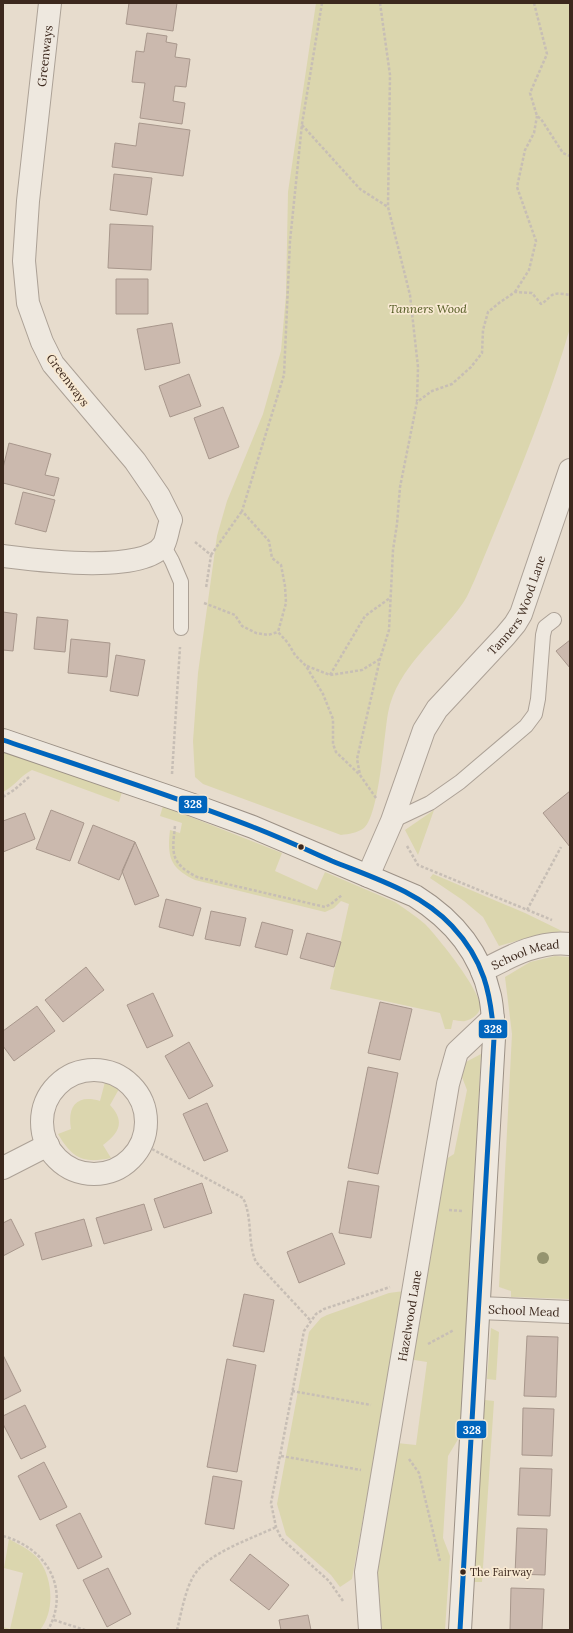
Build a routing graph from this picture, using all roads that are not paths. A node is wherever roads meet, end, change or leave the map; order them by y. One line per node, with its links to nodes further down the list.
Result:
1 (50, 3): 3 (street, Greenways)
2 (570, 470): 8 (street, Tanners Wood Lane)
3 (163, 545): 4 (street); 6 (lane)
4 (3, 556)
5 (554, 620): 8 (lane)
6 (181, 628)
7 (3, 740): 9 (street)
8 (392, 821): 9 (street, Tanners Wood Lane)
9 (368, 876): 11 (street)
10 (570, 944): 11 (street, School Mead)
11 (482, 971): 12 (street)
12 (493, 1018): 15 (street); 17 (street, Hazelwood Lane)
13 (48, 1145): 13 (street); 14 (street)
14 (3, 1168)
15 (479, 1308): 16 (street, School Mead); 18 (street)
16 (570, 1312)
17 (370, 1630)
18 (460, 1630)

